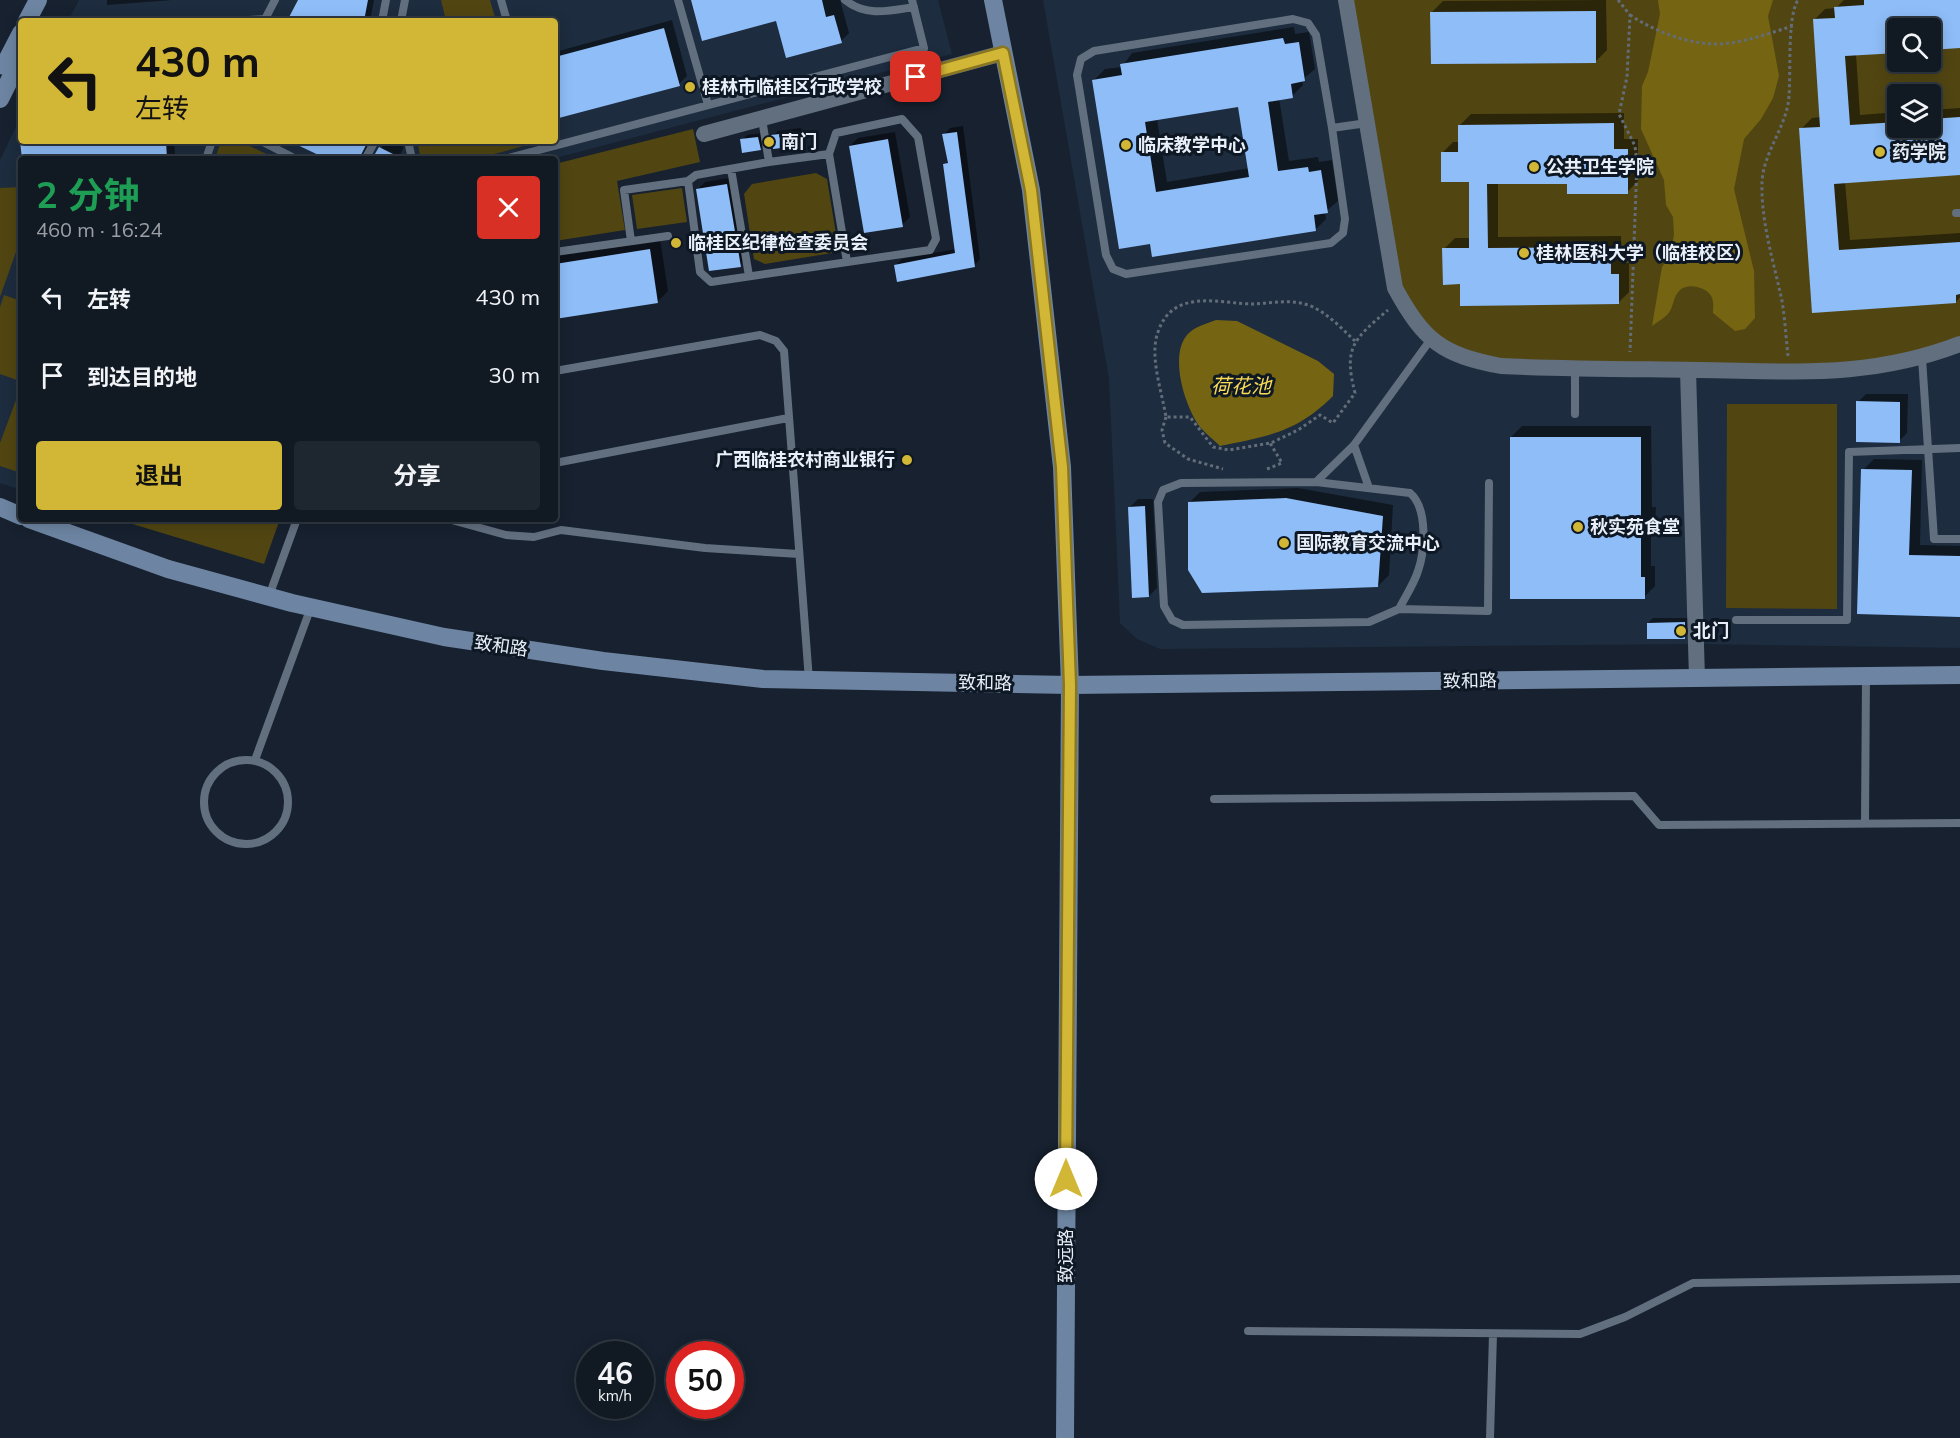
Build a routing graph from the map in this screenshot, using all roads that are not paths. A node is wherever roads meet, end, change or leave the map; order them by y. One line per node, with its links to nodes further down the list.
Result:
1 (38, 0): 12 (main road)
2 (50, 0): 13 (main road)
3 (275, 0): 14 (lane)
4 (386, 0): 15 (lane)
5 (405, 0): 16 (lane)
6 (501, 0): 17 (lane)
7 (678, 0): 23 (lane)
8 (845, 0): 11 (lane)
9 (993, 0): 19 (main road, 致远路)
10 (1346, 0): 25 (street)
11 (913, 4): 23 (lane)
12 (29, 18)
13 (41, 18)
14 (265, 18)
15 (383, 18)
16 (402, 18)
17 (506, 18)
18 (18, 39): 21 (main road)
19 (1003, 53): 24 (street); 72 (main road, 致远路)
20 (18, 63): 22 (main road)
21 (0, 74)
22 (0, 99)
23 (708, 105): 28 (lane)
24 (762, 119): 27 (street); 34 (lane)
25 (1368, 123): 26 (lane); 42 (street)
26 (1332, 128): 26 (lane)
27 (704, 134)
28 (558, 141)
29 (267, 144): 32 (lane)
30 (542, 145): 33 (lane)
31 (830, 154): 34 (lane); 40 (lane); 40 (lane)
32 (290, 156)
33 (513, 156)
34 (770, 162): 35 (lane)
35 (731, 169): 36 (lane); 41 (lane)
36 (688, 181): 38 (lane); 41 (lane)
37 (668, 236): 38 (lane)
38 (631, 241): 39 (lane)
39 (558, 252)
40 (847, 262): 41 (lane)
41 (749, 276)
42 (1431, 339): 45 (street); 50 (lane)
43 (1960, 344): 44 (street)
44 (1922, 358): 47 (street); 52 (lane)
45 (1575, 368): 47 (street); 48 (lane)
46 (558, 370): 49 (lane)
47 (1688, 370): 70 (street)
48 (1575, 414)
49 (788, 418): 53 (lane); 63 (lane)
50 (1354, 445): 54 (lane); 56 (lane)
51 (1960, 448): 52 (lane)
52 (1928, 449): 62 (lane); 67 (lane)
53 (558, 462)
54 (1316, 482): 56 (lane); 66 (lane)
55 (1489, 483): 66 (lane)
56 (1369, 488): 66 (lane)
57 (0, 507): 58 (main road)
58 (18, 515)
59 (37, 522): 64 (main road, 致和路)
60 (296, 522): 64 (lane)
61 (458, 522): 63 (lane)
62 (1960, 539)
63 (799, 554): 71 (lane)
64 (269, 597): 65 (main road, 致和路)
65 (311, 607): 71 (main road, 致和路); 73 (lane)
66 (1399, 609)
67 (1736, 620)
68 (1960, 675): 69 (main road, 致和路)
69 (1866, 676): 70 (main road, 致和路); 75 (lane)
70 (1697, 678): 72 (main road, 致和路)
71 (809, 680): 72 (main road, 致和路)
72 (1070, 685): 80 (main road, 致远路)
73 (255, 760): 73 (lane)
74 (1214, 800): 75 (lane)
75 (1865, 823): 76 (lane)
76 (1960, 823)
77 (1960, 1280): 79 (lane)
78 (1248, 1331): 79 (lane)
79 (1493, 1334): 81 (lane)
80 (1065, 1438)
81 (1490, 1438)

